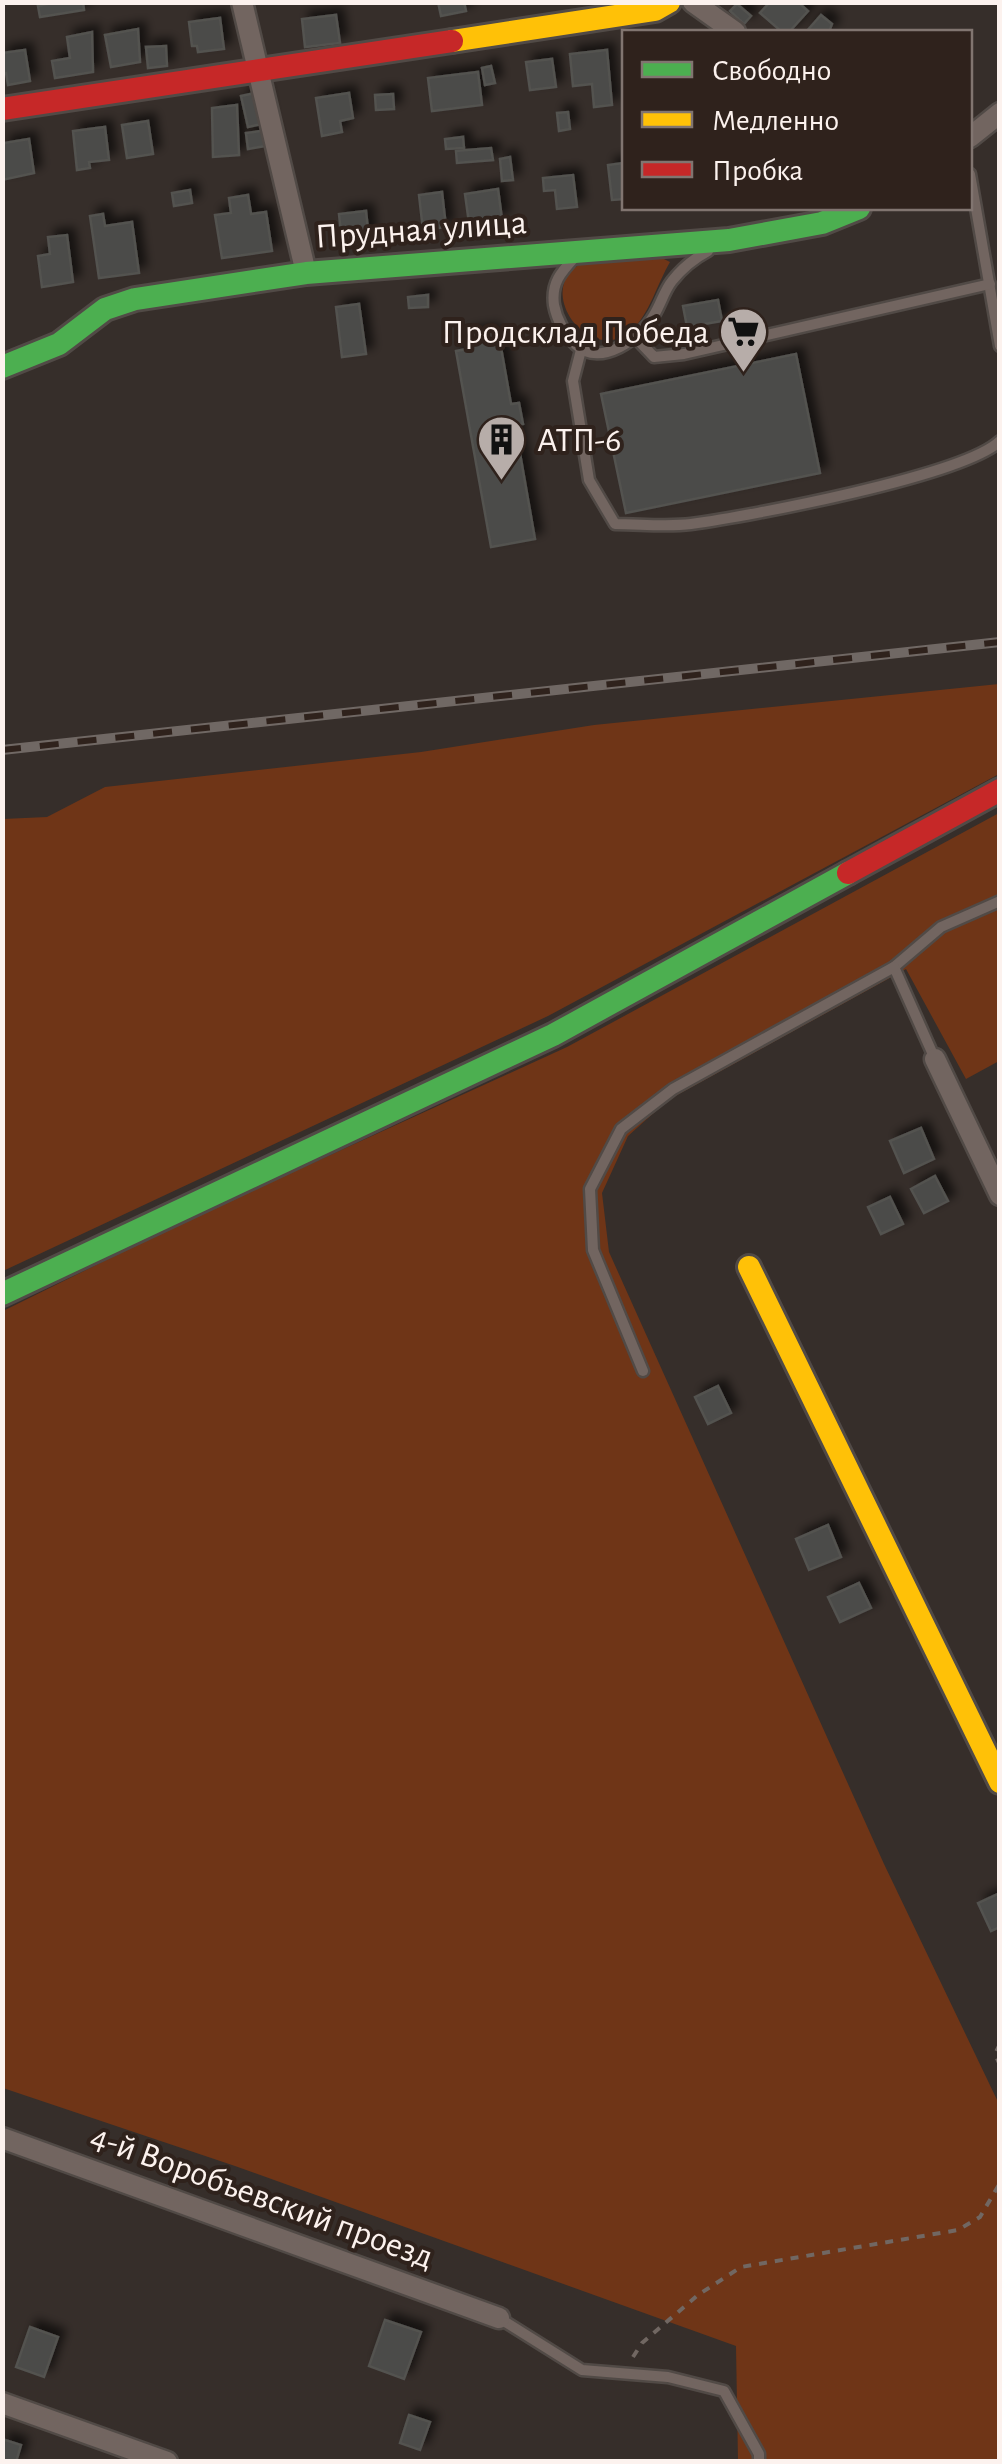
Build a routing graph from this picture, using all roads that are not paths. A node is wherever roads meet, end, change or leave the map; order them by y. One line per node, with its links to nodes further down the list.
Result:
1 (242, 2): 5 (street)
2 (669, 2): 5 (street)
3 (693, 2): 4 (street)
4 (731, 30)
5 (261, 68): 6 (street); 13 (street)
6 (2, 109)
7 (1000, 113): 8 (street)
8 (972, 135)
9 (972, 185): 14 (lane)
10 (854, 210): 11 (street, Прудная улица)
11 (728, 240): 12 (street, Прудная улица); 15 (lane)
12 (579, 253): 13 (street, Прудная улица); 17 (lane)
13 (306, 273): 18 (street, Прудная улица)
14 (990, 284): 15 (lane); 16 (lane)
15 (636, 338): 17 (lane)
16 (1000, 346)
17 (580, 350): 19 (lane)
18 (2, 367)
19 (1000, 441)
20 (1000, 790): 26 (street)
21 (1000, 901): 22 (lane)
22 (894, 967): 23 (lane); 27 (lane)
23 (935, 1059): 24 (street)
24 (1000, 1194)
25 (748, 1267): 28 (street)
26 (2, 1294)
27 (642, 1372)
28 (1000, 1782)
29 (2, 2138): 30 (street, 4-й Воробъевский проезд)
30 (499, 2318): 33 (lane)
31 (2, 2403): 32 (street)
32 (166, 2462)
33 (759, 2462)

